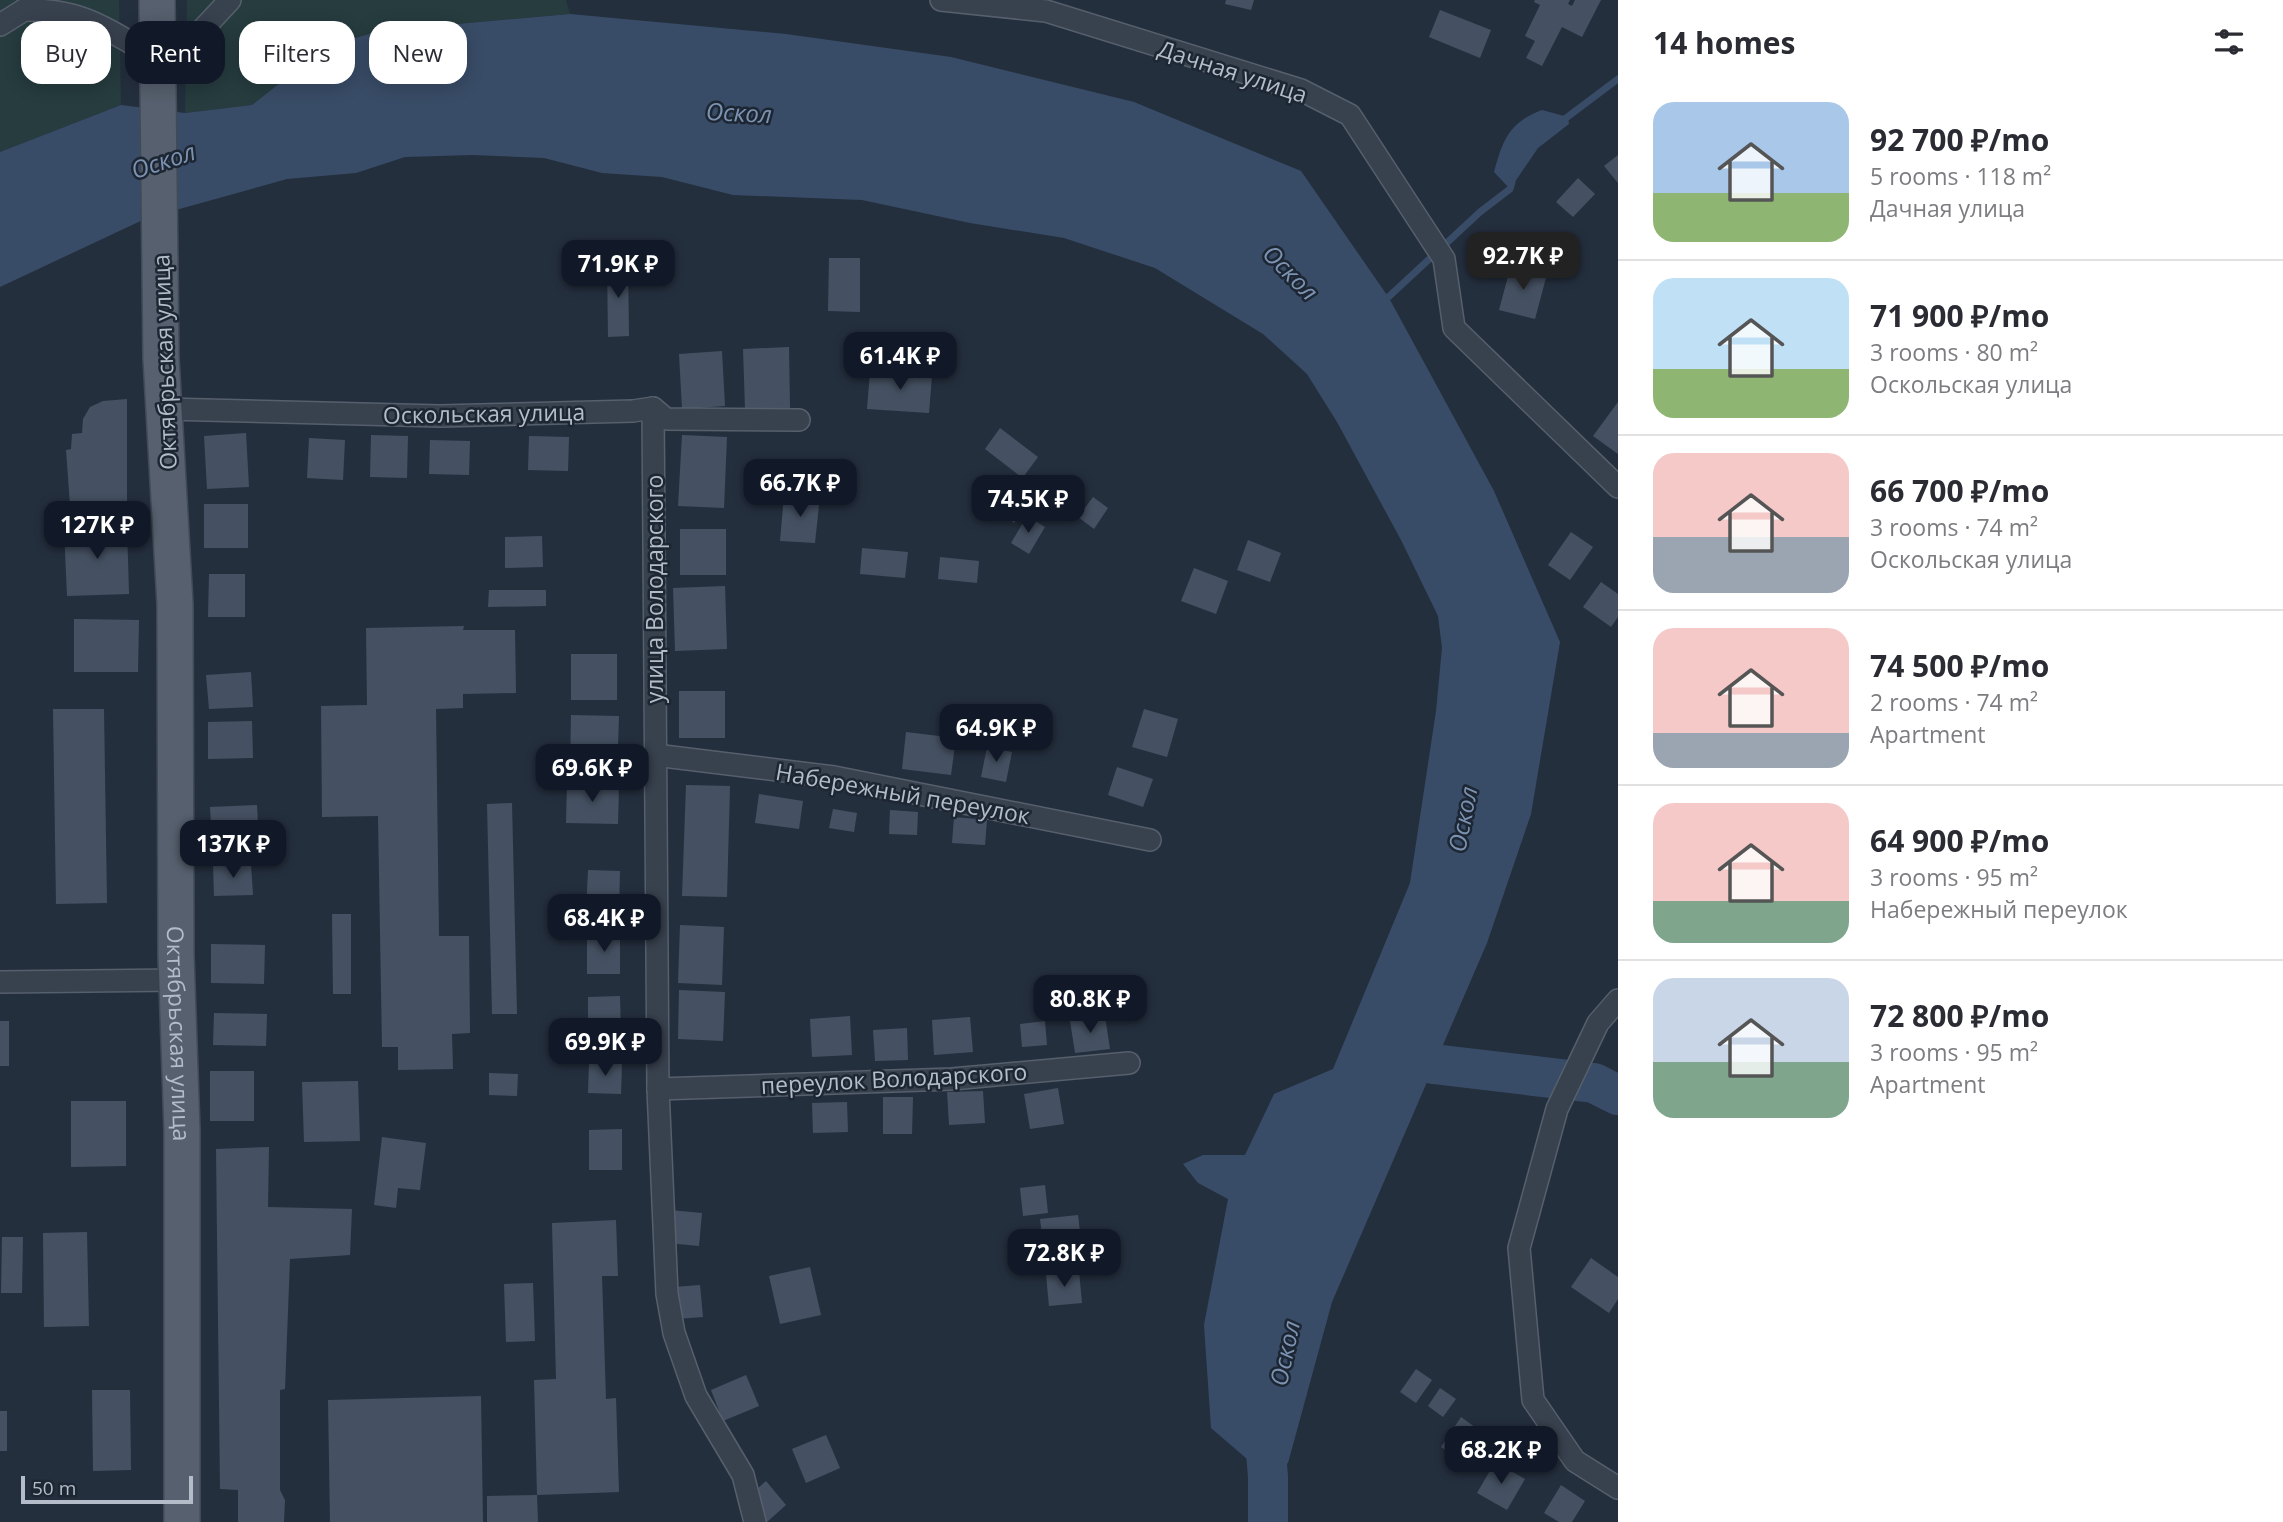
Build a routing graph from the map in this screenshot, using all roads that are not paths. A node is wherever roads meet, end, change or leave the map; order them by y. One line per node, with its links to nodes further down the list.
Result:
1 (157, 0): 7 (main road, Октябрьская улица, bridge)
2 (230, 0): 4 (street)
3 (942, 0): 9 (street, Дачная улица)
4 (21, 5): 5 (street)
5 (0, 25)
6 (653, 408): 7 (street, Оскольская улица); 8 (street, Оскольская улица); 10 (street, улица Володарского)
7 (165, 409): 12 (main road, Октябрьская улица)
8 (799, 420)
9 (1618, 487)
10 (655, 755): 11 (street, Набережный переулок); 16 (street, улица Володарского)
11 (1150, 840)
12 (177, 981): 13 (street); 18 (main road, Октябрьская улица)
13 (0, 982)
14 (1618, 1000): 17 (street)
15 (1129, 1063): 16 (street, переулок Володарского)
16 (658, 1089): 19 (street, улица Володарского)
17 (1618, 1488)
18 (182, 1522)
19 (755, 1522)

